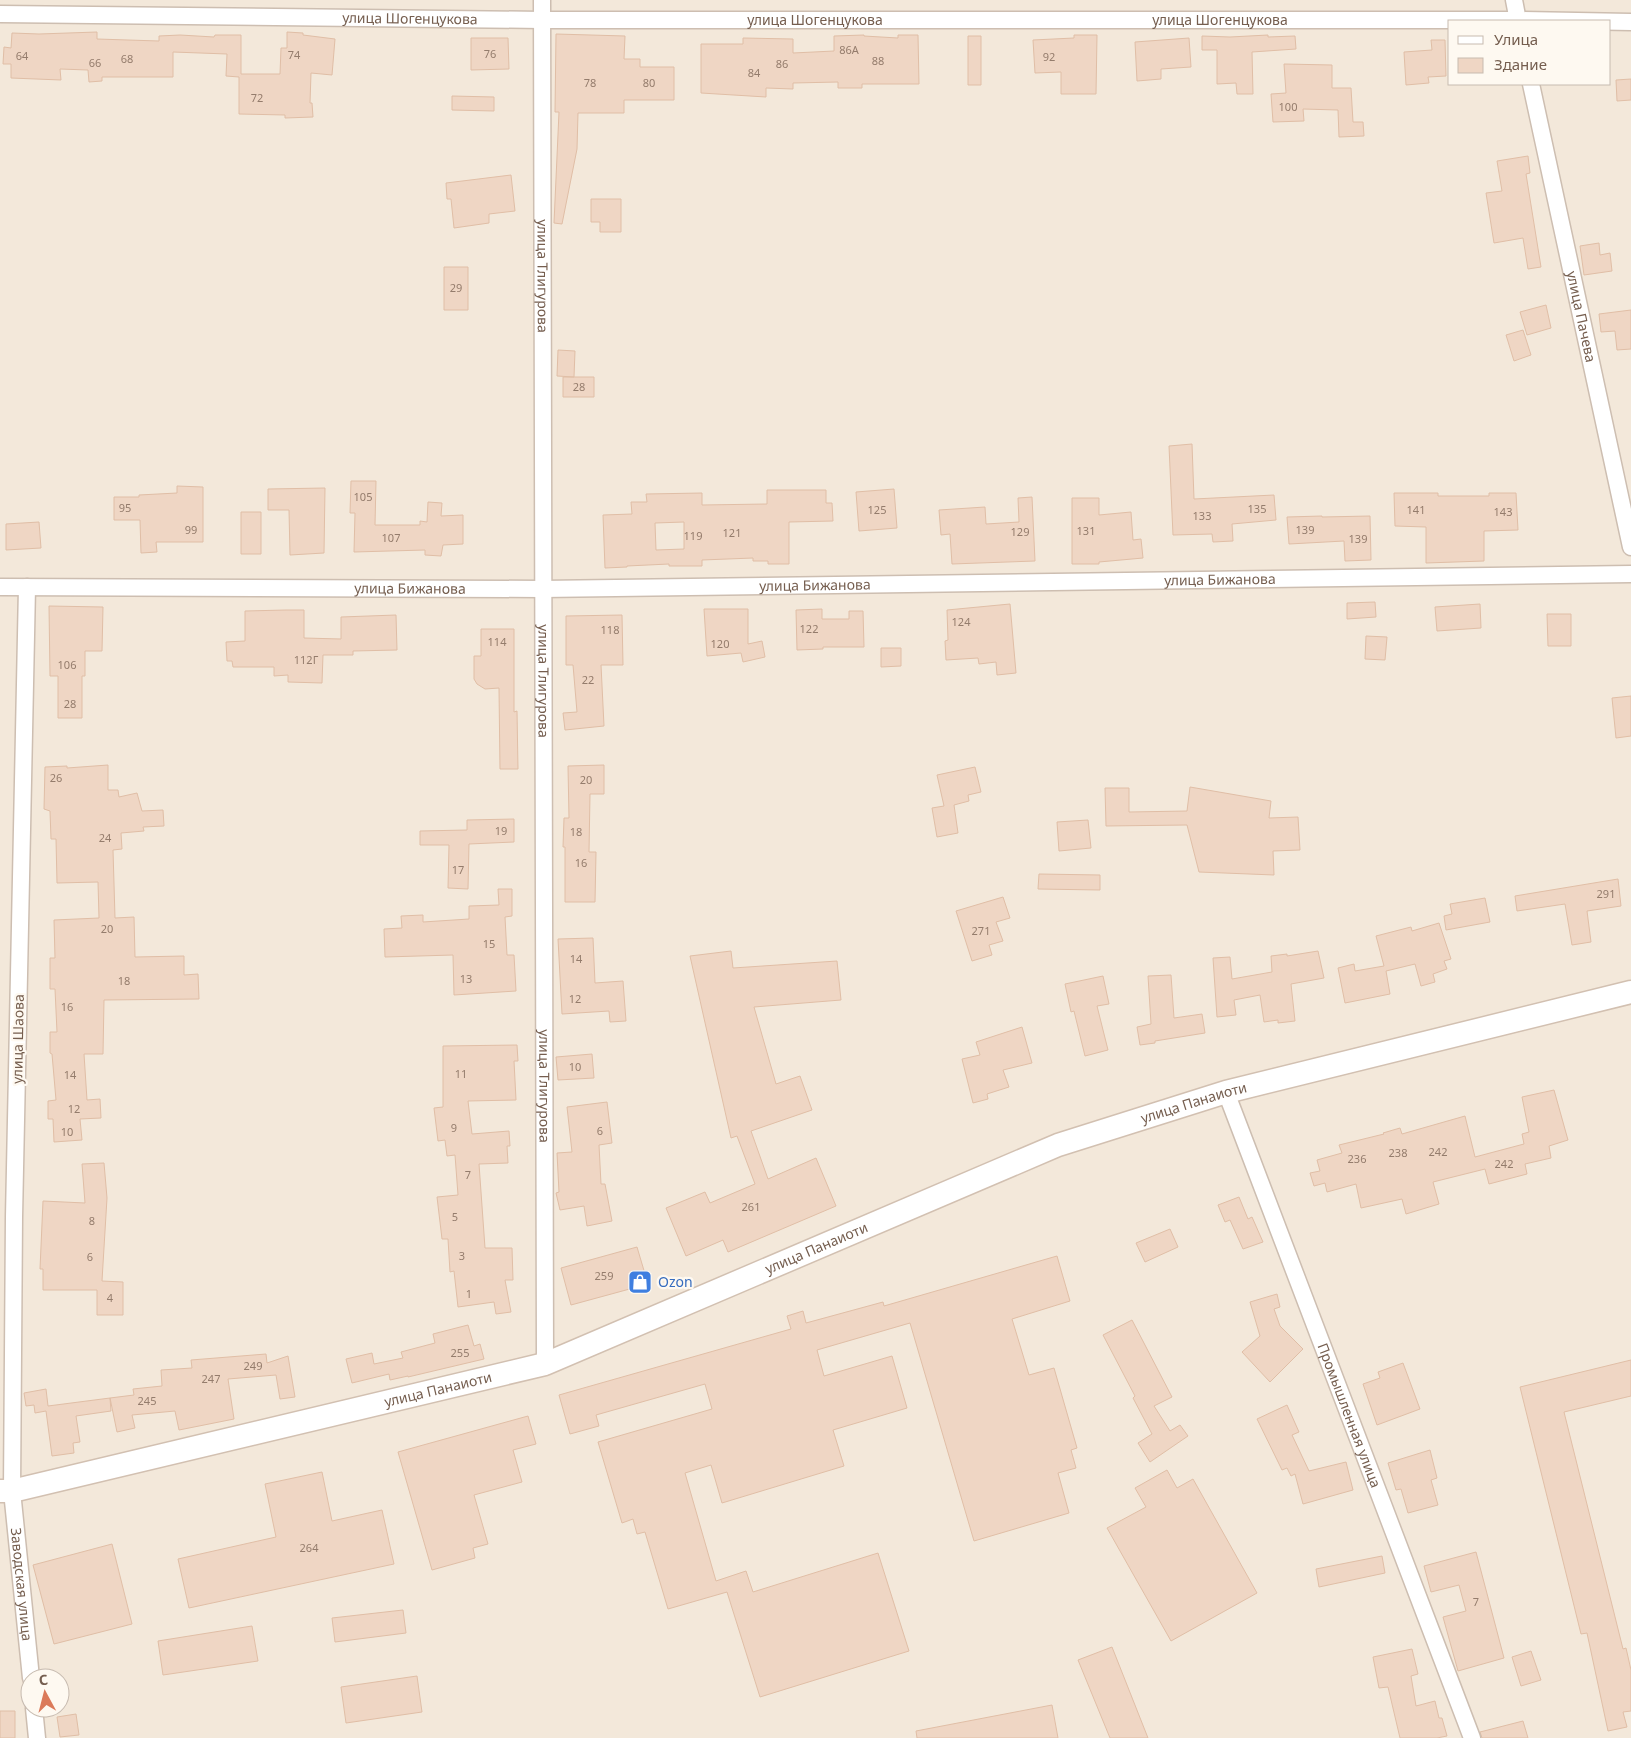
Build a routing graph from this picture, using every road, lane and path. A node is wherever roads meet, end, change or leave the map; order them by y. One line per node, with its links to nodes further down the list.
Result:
1 (542, 0): 4 (street, улица Тлигурова)
2 (1514, 0): 5 (street)
3 (0, 14): 4 (street, улица Шогенцукова)
4 (542, 20): 5 (street, улица Шогенцукова); 13 (street, улица Тлигурова)
5 (1518, 20)
6 (1611, 22): 7 (street, улица Шогенцукова)
7 (1631, 22)
8 (1531, 85): 9 (street, улица Пачева)
9 (1631, 547)
10 (1631, 574): 13 (street, улица Бижанова)
11 (0, 587): 12 (street, улица Бижанова)
12 (27, 587): 13 (street, улица Бижанова); 16 (street, улица Шаова)
13 (542, 589): 17 (street, улица Тлигурова)
14 (1631, 992): 15 (street, улица Панаиоти)
15 (1226, 1092): 17 (street, улица Панаиоти); 22 (street, Промышленная улица)
16 (7, 1217): 18 (street, улица Шаова)
17 (545, 1364): 18 (street, улица Панаиоти)
18 (6, 1491): 19 (street, Заводская улица)
19 (30, 1668)
20 (35, 1718): 21 (street)
21 (37, 1738)
22 (1472, 1738)

